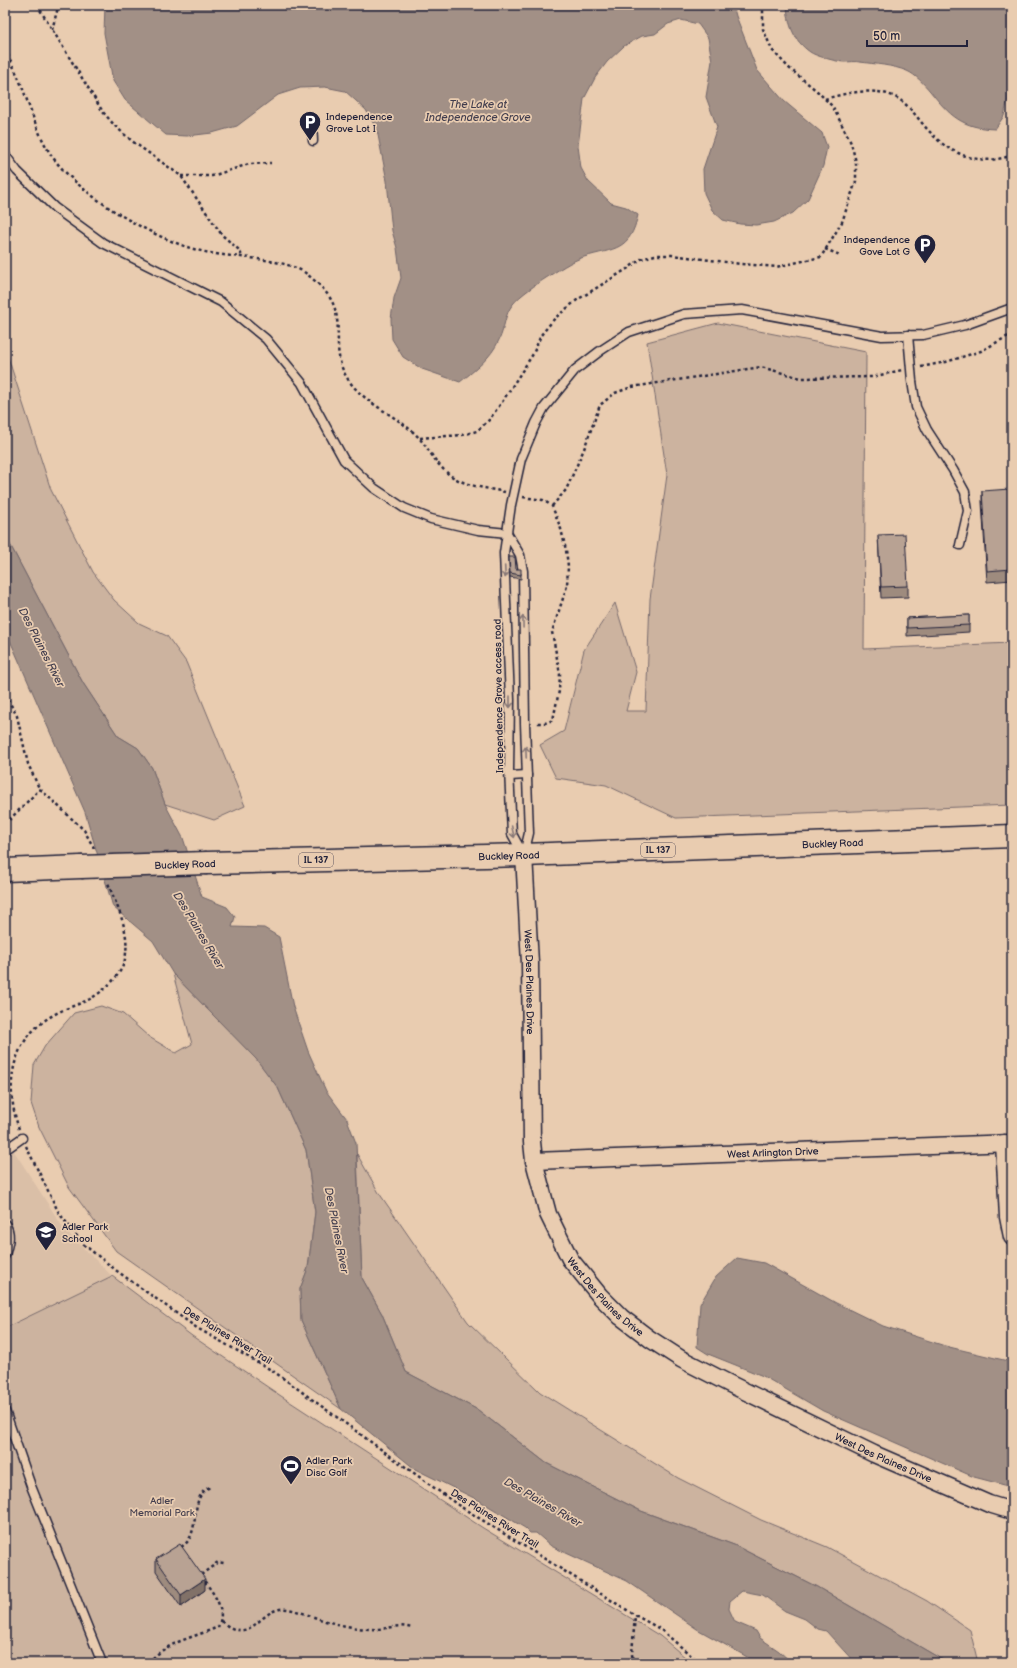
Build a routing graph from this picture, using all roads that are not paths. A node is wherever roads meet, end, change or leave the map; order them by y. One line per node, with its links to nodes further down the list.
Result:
1 (312, 119): 2 (lane)
2 (314, 141)
3 (5, 155): 6 (lane)
4 (1012, 308): 5 (lane, Independence Grove access road)
5 (908, 335): 6 (lane, Independence Grove access road); 7 (lane)
6 (507, 533): 8 (lane, one-way to 6); 9 (lane, Independence Grove access road, one-way to 9)
7 (960, 545)
8 (527, 775): 9 (lane); 11 (lane)
9 (510, 776): 11 (lane, Independence Grove access road, one-way to 11)
10 (1012, 836): 11 (main road, Buckley Road / IL 137)
11 (524, 855): 12 (main road, Buckley Road / IL 137, bridge); 16 (street, West Des Plaines Drive)
12 (5, 870)
13 (22, 1138): 15 (lane)
14 (1008, 1143): 16 (street, West Arlington Drive); 18 (street)
15 (5, 1150)
16 (534, 1161): 21 (street, West Des Plaines Drive)
17 (5, 1224): 19 (lane)
18 (1012, 1237)
19 (5, 1255)
20 (5, 1411): 22 (lane)
21 (1012, 1511)
22 (102, 1663)

